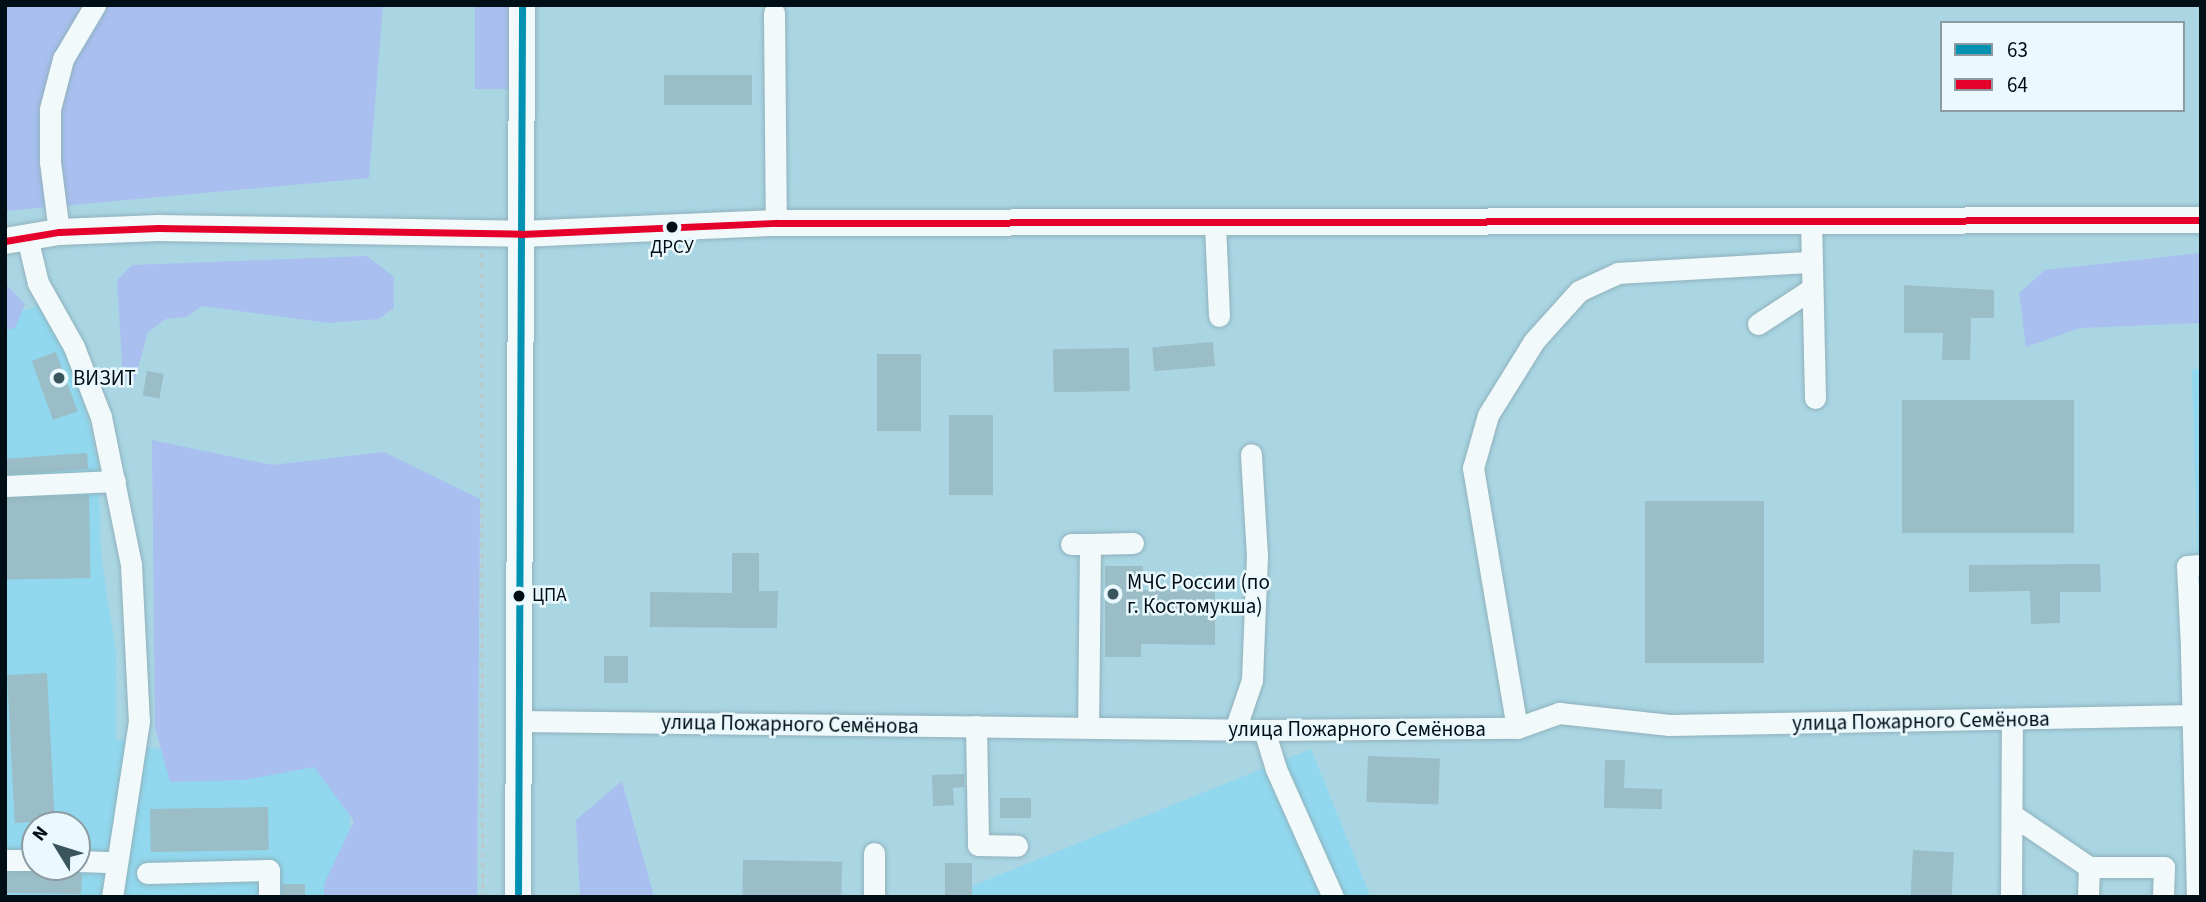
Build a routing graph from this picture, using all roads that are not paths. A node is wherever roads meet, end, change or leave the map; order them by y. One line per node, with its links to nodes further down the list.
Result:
1 (95, 5): 8 (street)
2 (522, 5): 9 (main road)
3 (774, 13): 6 (street)
4 (2201, 220): 5 (main road)
5 (1811, 221): 7 (main road); 11 (street)
6 (776, 223): 7 (main road); 9 (main road)
7 (1215, 224): 13 (street)
8 (59, 232): 9 (main road); 10 (main road)
9 (521, 234): 24 (main road)
10 (16, 239): 17 (street)
11 (1811, 262): 12 (street); 27 (street)
12 (1810, 290): 14 (street); 15 (street)
13 (1219, 316)
14 (1758, 324)
15 (1815, 398)
16 (1251, 454): 28 (street)
17 (115, 481): 18 (street); 34 (street)
18 (5, 486)
19 (1133, 543): 26 (street)
20 (2201, 565): 21 (street)
21 (2196, 647): 22 (street)
22 (2193, 715): 23 (street, улица Пожарного Семёнова); 45 (street)
23 (2012, 720): 27 (street, улица Пожарного Семёнова); 30 (street)
24 (519, 721): 25 (street, улица Пожарного Семёнова); 39 (main road)
25 (976, 726): 26 (street, улица Пожарного Семёнова); 31 (street)
26 (1088, 727): 28 (street, улица Пожарного Семёнова)
27 (1517, 728): 29 (street, улица Пожарного Семёнова)
28 (1235, 730): 29 (street, улица Пожарного Семёнова)
29 (1265, 730): 41 (street)
30 (2014, 816): 35 (street); 42 (street)
31 (1017, 846)
32 (874, 853): 40 (street)
33 (91, 861): 34 (street)
34 (116, 862): 37 (street)
35 (2089, 867): 43 (street); 44 (street)
36 (147, 873): 38 (street)
37 (112, 897)
38 (269, 897)
39 (518, 897)
40 (874, 897)
41 (1333, 897)
42 (2011, 897)
43 (2088, 897)
44 (2163, 897)
45 (2197, 897)

